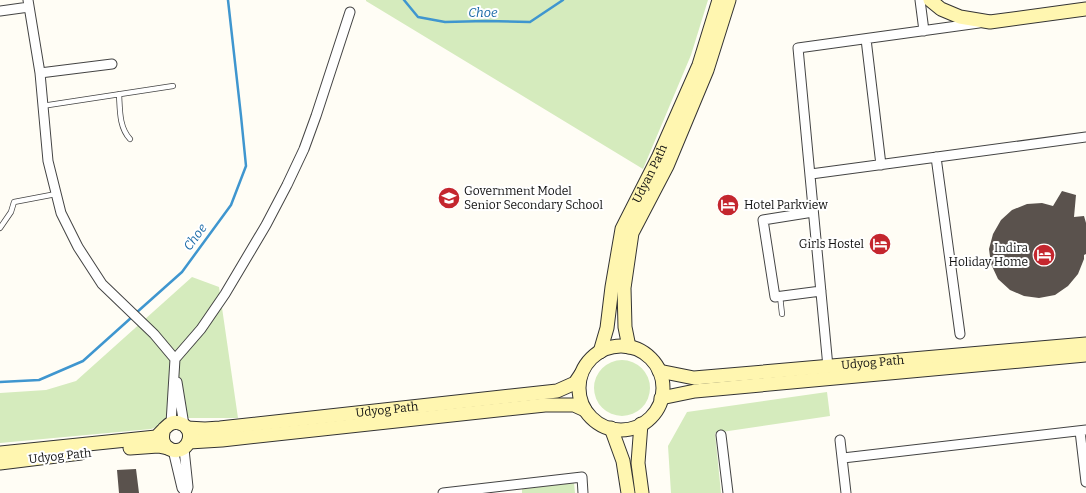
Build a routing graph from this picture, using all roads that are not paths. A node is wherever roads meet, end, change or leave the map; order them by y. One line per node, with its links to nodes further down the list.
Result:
1 (719, 0): 31 (main road, Udyan Path)
2 (729, 0): 30 (main road, Udyan Path)
3 (920, 0): 10 (street)
4 (930, 0): 9 (main road)
5 (29, 3): 7 (street); 13 (street)
6 (1086, 9): 9 (main road)
7 (0, 11)
8 (350, 12): 33 (street)
9 (990, 22): 10 (street)
10 (924, 31): 11 (street)
11 (866, 39): 20 (street); 21 (street)
12 (112, 64): 13 (street)
13 (40, 73): 16 (street)
14 (173, 86): 15 (lane)
15 (119, 94): 16 (lane); 18 (lane)
16 (42, 106): 22 (street)
17 (1086, 137): 19 (street)
18 (130, 139)
19 (936, 157): 20 (street); 28 (street)
20 (881, 164): 21 (street)
21 (810, 174): 23 (street)
22 (56, 194): 24 (lane); 33 (street)
23 (813, 212): 25 (street); 26 (street)
24 (0, 228)
25 (821, 291): 26 (street); 34 (street)
26 (780, 296): 27 (lane)
27 (782, 314)
28 (960, 334)
29 (1086, 344): 34 (main road, Udyog Path)
30 (629, 346): 31 (main road); 35 (main road)
31 (600, 352): 36 (main road)
32 (1086, 355): 37 (main road, Udyog Path)
33 (175, 363): 40 (street); 41 (street)
34 (828, 367): 35 (main road, Udyog Path)
35 (659, 371): 37 (main road)
36 (581, 374): 38 (main road); 41 (main road, Udyog Path)
37 (661, 398): 39 (main road)
38 (585, 410): 42 (main road); 46 (main road, Udyog Path)
39 (641, 424): 42 (main road); 56 (main road)
40 (168, 426): 41 (main road); 46 (main road); 47 (main road, Udyog Path)
41 (186, 426): 46 (main road)
42 (611, 428): 55 (main road)
43 (1083, 430): 48 (street); 50 (street)
44 (721, 435): 57 (street)
45 (840, 440): 48 (street)
46 (178, 447): 49 (main road, Udyog Path); 52 (street)
47 (0, 453)
48 (842, 458): 58 (street)
49 (0, 463)
50 (1086, 482)
51 (477, 491): 53 (street); 54 (street)
52 (186, 493)
53 (443, 493)
54 (583, 493)
55 (628, 493)
56 (642, 493)
57 (728, 493)
58 (846, 493)

